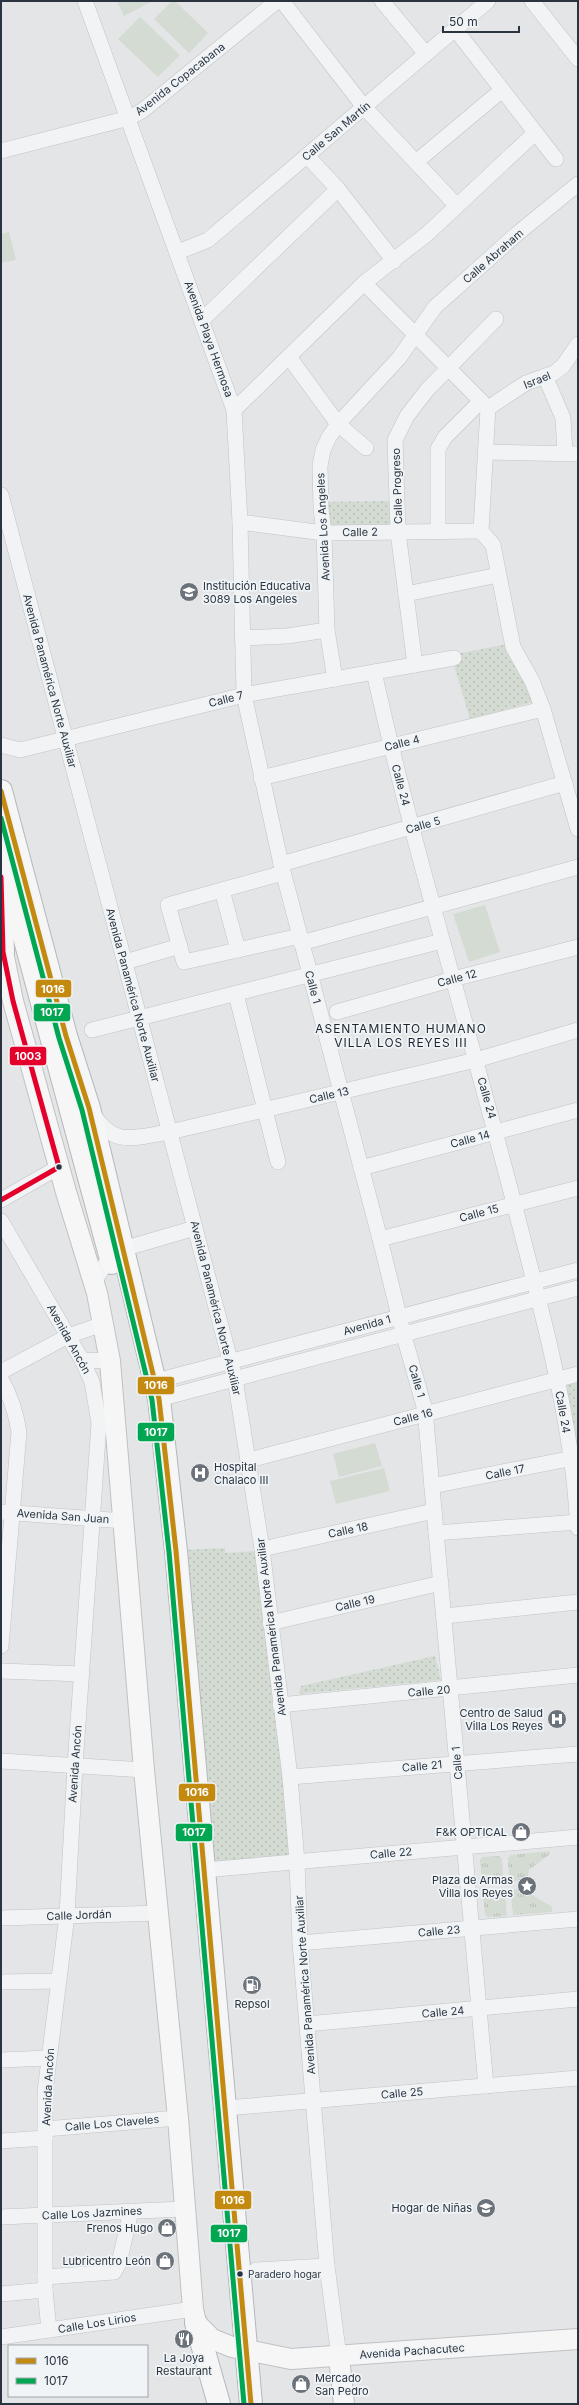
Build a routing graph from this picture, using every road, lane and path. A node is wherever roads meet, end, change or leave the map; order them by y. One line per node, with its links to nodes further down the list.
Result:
1 (85, 1): 12 (street, Avenida Playa Hermosa)
2 (277, 1): 12 (street, Avenida Copacabana)
3 (282, 1): 11 (street)
4 (382, 1): 8 (street)
5 (488, 1): 7 (street, Calle San Martín)
6 (532, 1): 9 (street)
7 (455, 29): 8 (street, Calle San Martín); 10 (street)
8 (426, 54): 11 (street, Calle San Martín)
9 (578, 59)
10 (502, 90): 13 (street); 17 (street)
11 (364, 106): 15 (street, Calle San Martín); 17 (street)
12 (129, 118): 14 (street, Avenida Copacabana); 21 (street, Avenida Playa Hermosa)
13 (535, 133): 16 (street); 20 (street)
14 (1, 151)
15 (307, 156): 19 (street); 21 (street, Calle San Martín)
16 (556, 159)
17 (416, 162): 20 (street)
18 (578, 184): 26 (street, Calle Abraham)
19 (338, 189): 22 (street); 25 (street)
20 (457, 206): 22 (street)
21 (178, 252): 25 (street, Avenida Playa Hermosa)
22 (394, 261): 23 (street)
23 (364, 283): 26 (street); 28 (street)
24 (496, 319): 29 (street, Calle Progreso)
25 (202, 320): 32 (street, Avenida Playa Hermosa)
26 (416, 336): 29 (street); 33 (street, Avenida Los Angeles)
27 (578, 344): 30 (street, Israel)
28 (289, 357): 32 (street); 33 (street)
29 (448, 369): 31 (street); 40 (street, Calle Progreso)
30 (544, 376): 31 (street, Israel); 36 (street)
31 (484, 404): 35 (street); 41 (street, Israel)
32 (234, 410): 38 (street, Avenida Playa Hermosa)
33 (338, 424): 34 (street); 42 (street, Avenida Los Angeles)
34 (366, 448)
35 (486, 452): 36 (street); 39 (street)
36 (571, 454)
37 (1, 495): 53 (street, Avenida Panamérica Norte Auxiliar)
38 (240, 522): 42 (street, Calle 2); 46 (street, Avenida Playa Hermosa)
39 (481, 531): 41 (street, Calle 2); 43 (street)
40 (398, 532): 41 (street, Calle 2); 42 (street, Calle 2); 44 (street, Calle Progreso)
41 (438, 532)
42 (324, 533): 45 (street, Avenida Los Angeles)
43 (498, 575): 44 (street); 52 (street)
44 (406, 594): 48 (street, Calle Progreso)
45 (328, 630): 46 (street); 50 (street, Avenida Los Angeles)
46 (242, 638): 51 (street, Avenida Playa Hermosa)
47 (454, 658): 48 (street, Calle 7)
48 (415, 666): 49 (street, Calle 7)
49 (374, 672): 50 (street, Calle 7); 55 (street, Calle 24)
50 (335, 679): 51 (street, Calle 7)
51 (244, 694): 53 (street, Calle 7); 56 (street, Calle 1)
52 (543, 709): 55 (street, Calle 4); 57 (street)
53 (66, 739): 54 (street, Calle 7); 74 (street, Avenida Panamérica Norte Auxiliar)
54 (1, 745)
55 (390, 746): 56 (street, Calle 4); 60 (street, Calle 24)
56 (261, 778): 64 (street, Calle 1)
57 (565, 783): 59 (street); 60 (street, Calle 5)
58 (1, 790): 84 (highway)
59 (574, 804): 61 (street)
60 (412, 828): 64 (street, Calle 5); 67 (street, Calle 24)
61 (578, 830)
62 (1, 851): 98 (highway)
63 (578, 866): 67 (street)
64 (282, 868): 66 (street, Calle 5); 68 (street, Calle 1)
65 (1, 877): 72 (highway)
66 (222, 890): 70 (street, Calle 5); 73 (street)
67 (432, 907): 68 (street); 69 (street, Calle 24)
68 (300, 940): 73 (street); 75 (street, Calle 1)
69 (442, 941): 75 (street); 76 (street, Calle 24)
70 (180, 946): 73 (street); 74 (street)
71 (578, 947): 76 (street, Calle 12)
72 (2, 948): 90 (main road)
73 (238, 950)
74 (125, 962): 79 (street, Avenida Panamérica Norte Auxiliar)
75 (310, 975): 77 (street); 83 (street, Calle 1)
76 (453, 979): 78 (street, Calle 12); 82 (street, Calle 24)
77 (236, 994): 79 (street); 85 (street)
78 (338, 1012)
79 (140, 1018): 80 (street); 88 (street, Avenida Panamérica Norte Auxiliar)
80 (92, 1030)
81 (578, 1030): 82 (street, Calle 13)
82 (476, 1060): 83 (street, Calle 13); 87 (street, Calle 24)
83 (342, 1092): 85 (street, Calle 13); 91 (street, Calle 1)
84 (89, 1108): 88 (street, Calle 13); 98 (highway)
85 (265, 1110): 88 (street, Calle 13); 89 (street)
86 (578, 1110): 87 (street, Calle 14)
87 (497, 1131): 91 (street, Calle 14); 94 (street, Calle 24)
88 (170, 1132): 96 (street, Avenida Panamérica Norte Auxiliar)
89 (278, 1162)
90 (59, 1166): 93 (street); 101 (main road)
91 (361, 1168): 97 (street, Calle 1)
92 (578, 1188): 94 (street, Calle 15)
93 (1, 1200)
94 (514, 1204): 97 (street, Calle 15); 100 (street, Calle 24)
95 (1, 1221): 106 (street, Avenida Ancón)
96 (196, 1228): 98 (street); 110 (street, Avenida Panamérica Norte Auxiliar)
97 (380, 1239): 104 (street, Calle 1)
98 (117, 1253): 101 (street); 116 (highway); 181 (highway)
99 (578, 1270): 100 (street, Avenida 1)
100 (534, 1281): 103 (street, Calle 24); 104 (street, Avenida 1)
101 (94, 1282): 105 (main road)
102 (578, 1288): 103 (street, Avenida 1)
103 (539, 1298): 107 (street, Avenida 1); 115 (street, Calle 24)
104 (399, 1316): 107 (street, Calle 1); 110 (street, Avenida 1)
105 (103, 1324): 106 (street); 109 (main road)
106 (68, 1336): 108 (street, Avenida Ancón); 111 (street)
107 (404, 1336): 114 (street, Avenida 1); 117 (street, Calle 1)
108 (82, 1360): 109 (street); 123 (street, Avenida Ancón)
109 (110, 1361): 124 (main road)
110 (231, 1361): 114 (street, Avenida Panamérica Norte Auxiliar); 116 (street, Avenida 1)
111 (1, 1372)
112 (578, 1374): 115 (street, Calle 16)
113 (1, 1379): 122 (street)
114 (235, 1379): 116 (street, Avenida 1); 119 (street, Avenida Panamérica Norte Auxiliar)
115 (558, 1380): 117 (street, Calle 16); 118 (street, Calle 24)
116 (158, 1390): 148 (highway)
117 (426, 1414): 119 (street, Calle 16); 120 (street, Calle 1)
118 (575, 1458): 120 (street, Calle 17); 125 (street, Calle 24)
119 (249, 1460): 128 (street, Avenida Panamérica Norte Auxiliar)
120 (432, 1486): 121 (street, Calle 1)
121 (434, 1511): 127 (street, Calle 1); 128 (street, Calle 18)
122 (7, 1512): 123 (street, Avenida San Juan); 133 (street)
123 (94, 1518): 124 (street, Avenida San Juan); 135 (street, Avenida Ancón)
124 (124, 1521): 143 (main road)
125 (578, 1522): 126 (street, Calle 24); 127 (street)
126 (578, 1528)
127 (436, 1533): 129 (street, Calle 1)
128 (262, 1549): 132 (street, Avenida Panamérica Norte Auxiliar)
129 (441, 1583): 131 (street, Calle 1); 132 (street, Calle 19)
130 (578, 1602): 131 (street)
131 (445, 1616): 137 (street, Calle 1)
132 (270, 1623): 138 (street, Avenida Panamérica Norte Auxiliar)
133 (1, 1646)
134 (1, 1671): 135 (street)
135 (82, 1674): 142 (street, Avenida Ancón)
136 (578, 1675): 137 (street, Calle 20)
137 (450, 1689): 138 (street, Calle 20); 141 (street, Calle 1)
138 (280, 1705): 144 (street, Avenida Panamérica Norte Auxiliar)
139 (578, 1754): 141 (street, Calle 21)
140 (1, 1761): 142 (street)
141 (457, 1764): 144 (street, Calle 21); 146 (street, Calle 1)
142 (75, 1766): 143 (street); 150 (street, Avenida Ancón)
143 (144, 1770): 149 (main road)
144 (290, 1777): 147 (street, Avenida Panamérica Norte Auxiliar)
145 (578, 1837): 146 (street, Calle 22)
146 (464, 1847): 147 (street, Calle 22); 153 (street, Calle 1)
147 (297, 1862): 148 (street, Calle 22); 154 (street, Avenida Panamérica Norte Auxiliar)
148 (204, 1870): 165 (highway)
149 (158, 1913): 150 (street, Calle Jordán); 166 (main road)
150 (67, 1915): 151 (street, Calle Jordán); 155 (street, Avenida Ancón)
151 (1, 1918)
152 (578, 1919): 153 (street, Calle 23)
153 (471, 1928): 154 (street, Calle 23); 158 (street, Calle 1)
154 (300, 1943): 159 (street, Avenida Panamérica Norte Auxiliar)
155 (58, 1981): 156 (street); 160 (street, Avenida Ancón)
156 (1, 1982)
157 (578, 1999): 158 (street, Calle 24)
158 (478, 2008): 159 (street, Calle 24); 163 (street, Calle 1)
159 (307, 2024): 164 (street, Avenida Panamérica Norte Auxiliar)
160 (48, 2058): 161 (street); 167 (street, Avenida Ancón)
161 (1, 2060)
162 (578, 2078): 163 (street, Calle 25)
163 (486, 2086): 164 (street, Calle 25)
164 (314, 2100): 165 (street, Calle 25); 173 (street, Avenida Panamérica Norte Auxiliar)
165 (226, 2108): 181 (highway)
166 (178, 2118): 167 (street, Calle Los Claveles); 169 (main road)
167 (45, 2134): 168 (street, Calle Los Claveles); 171 (street, Avenida Ancón)
168 (1, 2141)
169 (184, 2209): 170 (street, Calle Los Jazmines); 177 (main road)
170 (131, 2211): 171 (street, Calle Los Jazmines); 175 (street)
171 (46, 2215): 172 (street, Calle Los Jazmines); 175 (street, Avenida Ancón)
172 (1, 2217)
173 (327, 2266): 174 (street); 182 (street, Avenida Panamérica Norte Auxiliar)
174 (256, 2270)
175 (45, 2284): 176 (street); 178 (street, Avenida Ancón)
176 (1, 2294)
177 (195, 2316): 178 (street, Calle Los Lirios); 181 (main road, Avenida Pachacutec); 183 (highway)
178 (49, 2330): 179 (street, Calle Los Lirios)
179 (1, 2337)
180 (578, 2339): 182 (main road, Avenida Pachacutec)
181 (239, 2349): 182 (main road, Avenida Pachacutec); 186 (highway); 187 (highway)
182 (339, 2357): 188 (main road, Avenida Panamérica Norte Auxiliar)
183 (207, 2366): 184 (street); 185 (highway)
184 (207, 2404)
185 (219, 2404)
186 (237, 2404)
187 (251, 2404)
188 (344, 2404)

